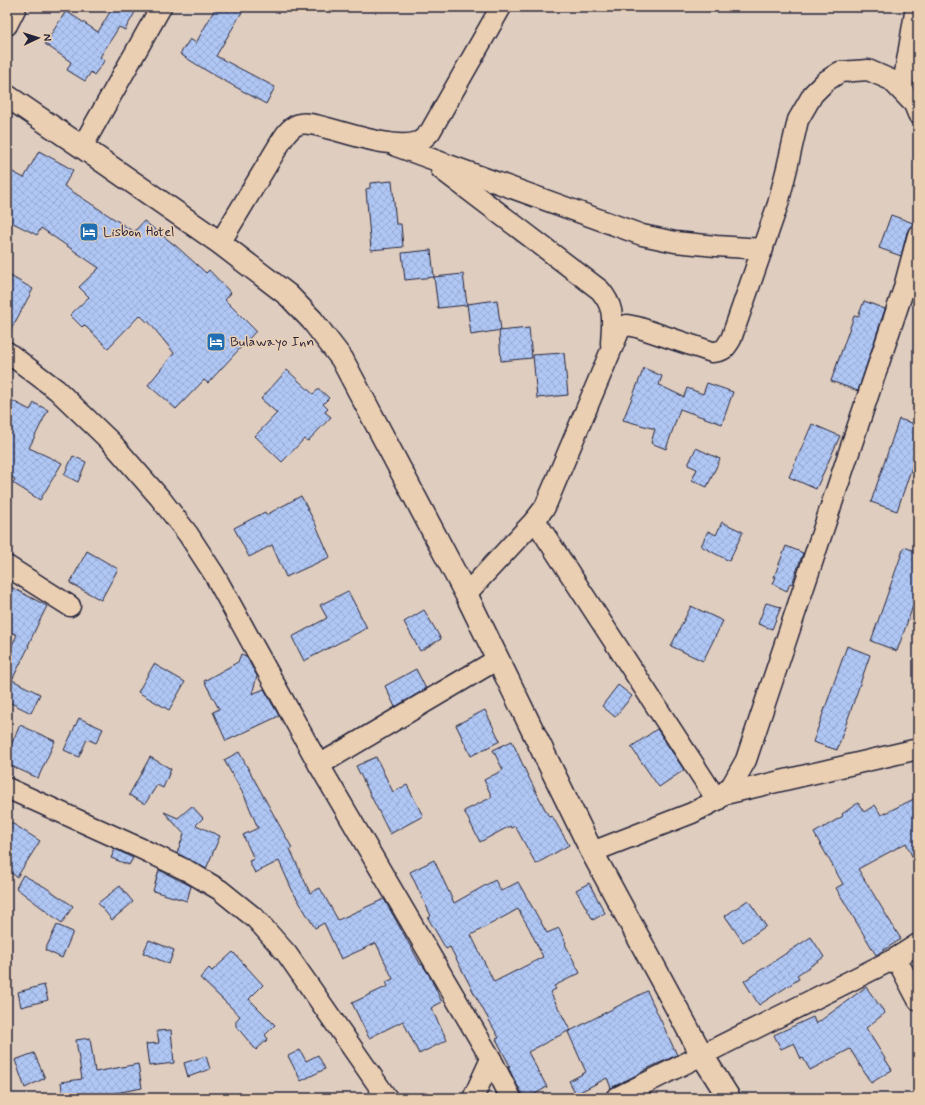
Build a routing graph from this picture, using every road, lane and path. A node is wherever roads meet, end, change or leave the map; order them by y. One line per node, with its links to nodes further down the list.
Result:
1 (16, 7): 5 (street)
2 (161, 7): 10 (street)
3 (501, 7): 9 (street)
4 (916, 7): 6 (street)
5 (7, 25)
6 (902, 91): 8 (street); 14 (street)
7 (7, 96): 10 (main road)
8 (918, 114)
9 (385, 143): 11 (street); 13 (street)
10 (82, 146): 13 (main road)
11 (425, 157): 14 (street); 16 (street)
12 (918, 234): 15 (street)
13 (220, 243): 20 (main road)
14 (763, 249): 16 (street)
15 (915, 259): 26 (street)
16 (611, 349): 18 (street)
17 (7, 352): 24 (street)
18 (535, 520): 20 (street); 26 (street)
19 (7, 566): 21 (street)
20 (466, 594): 22 (main road)
21 (70, 606)
22 (498, 660): 24 (street); 27 (main road)
23 (918, 749): 26 (street)
24 (320, 765): 32 (street)
25 (7, 788): 33 (street)
26 (721, 797): 27 (street)
27 (592, 852): 31 (main road)
28 (918, 944): 29 (street)
29 (896, 958): 30 (street); 31 (street)
30 (918, 1000)
31 (702, 1055): 36 (street); 37 (main road)
32 (491, 1059): 34 (street); 35 (street)
33 (387, 1098)
34 (473, 1098)
35 (511, 1098)
36 (616, 1098)
37 (729, 1098)

